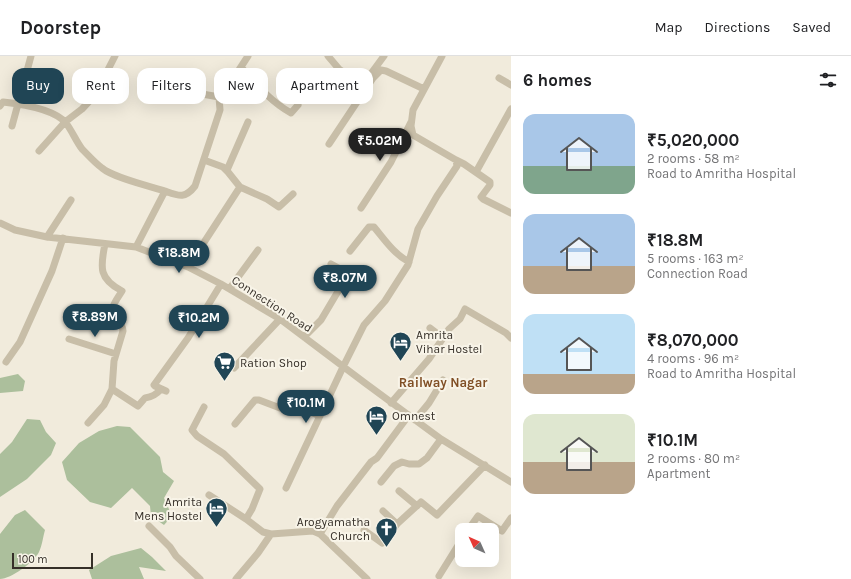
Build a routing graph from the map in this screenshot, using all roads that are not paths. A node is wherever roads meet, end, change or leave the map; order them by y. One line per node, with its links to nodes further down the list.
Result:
1 (31, 56): 8 (street)
2 (115, 56): 23 (street)
3 (248, 56): 7 (street)
4 (328, 56): 9 (street)
5 (384, 56): 10 (street)
6 (442, 56): 14 (street)
7 (241, 67): 21 (street)
8 (28, 68)
9 (338, 68)
10 (373, 73)
11 (373, 78): 14 (street)
12 (499, 78): 13 (street)
13 (511, 85)
14 (424, 89): 25 (street)
15 (12, 103): 16 (street)
16 (1, 104)
17 (19, 104): 26 (street)
18 (23, 104): 23 (street)
19 (220, 104): 29 (street)
20 (354, 104): 27 (street)
21 (298, 105)
22 (511, 109): 32 (street)
23 (65, 122): 28 (street); 34 (street)
24 (248, 122): 31 (street)
25 (411, 122): 30 (street); 37 (street)
26 (12, 126)
27 (329, 144)
28 (38, 151)
29 (204, 160): 31 (street); 34 (street)
30 (456, 160): 32 (street); 46 (street)
31 (227, 170): 33 (street)
32 (476, 172): 38 (street)
33 (240, 187): 35 (street); 48 (street)
34 (165, 191): 43 (street)
35 (293, 194)
36 (72, 200): 40 (street)
37 (361, 208)
38 (511, 213)
39 (0, 223): 40 (street, Connection Road)
40 (47, 237): 41 (street, Connection Road)
41 (62, 238): 42 (street, Connection Road); 58 (street)
42 (105, 244): 43 (street, Connection Road); 57 (street)
43 (136, 247): 48 (street, Connection Road)
44 (258, 250): 50 (street)
45 (350, 250): 46 (street)
46 (409, 262): 59 (street)
47 (331, 264): 53 (street)
48 (188, 267): 49 (street, Connection Road)
49 (221, 284): 50 (street, Connection Road); 62 (street)
50 (230, 288): 51 (street, Connection Road)
51 (280, 319): 53 (street, Connection Road); 60 (street)
52 (430, 328): 54 (street)
53 (304, 337): 59 (street, Connection Road)
54 (443, 338): 55 (street); 63 (street)
55 (511, 338)
56 (69, 339): 57 (street)
57 (116, 354): 62 (street)
58 (6, 362)
59 (343, 367): 63 (street, Connection Road); 65 (street)
60 (234, 368)
61 (443, 380): 66 (street)
62 (112, 389): 67 (street)
63 (391, 403): 66 (street, Connection Road)
64 (204, 407): 79 (street)
65 (320, 416): 68 (street); 73 (street)
66 (412, 418): 69 (street, Connection Road); 87 (street)
67 (88, 423)
68 (235, 424)
69 (441, 439): 70 (street, Connection Road); 71 (street)
70 (485, 465): 72 (street, Connection Road); 76 (street)
71 (381, 482)
72 (511, 482)
73 (286, 488)
74 (399, 491): 76 (street)
75 (209, 495): 79 (street)
76 (417, 506): 82 (street)
77 (383, 511): 82 (street)
78 (511, 518): 84 (street)
79 (246, 519): 86 (street)
80 (473, 523): 81 (street)
81 (489, 523)
82 (397, 524): 85 (street)
83 (149, 526): 90 (street)
84 (499, 529)
85 (364, 530)
86 (271, 534): 87 (street); 91 (street)
87 (320, 534): 92 (street)
88 (455, 550): 89 (street)
89 (439, 576)
90 (200, 579)
91 (236, 579)
92 (367, 579)

